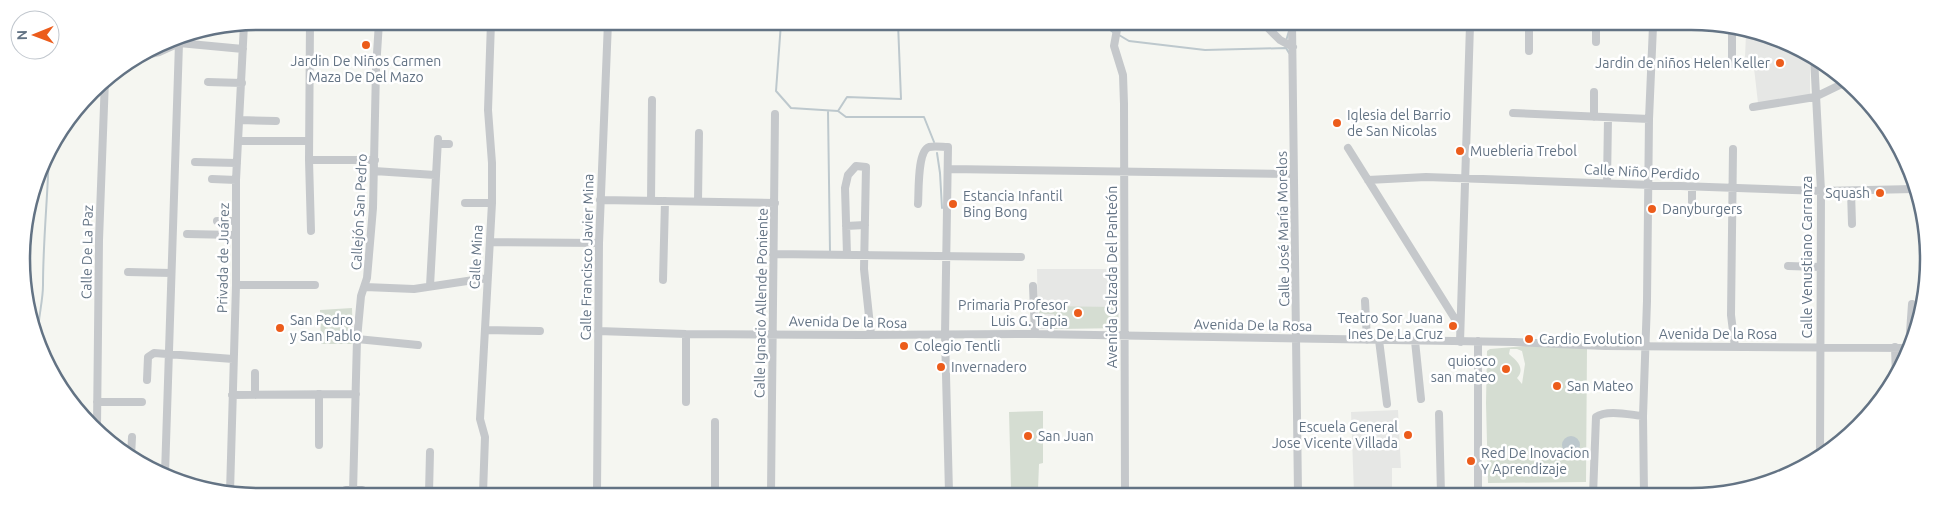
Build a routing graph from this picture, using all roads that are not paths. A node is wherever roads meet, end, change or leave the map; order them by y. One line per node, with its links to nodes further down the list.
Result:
1 (244, 30): 18 (street, Privada de Juárez)
2 (310, 30): 39 (street)
3 (378, 30): 44 (street, Callejón San Pedro)
4 (491, 30): 68 (street, Calle Mina)
5 (608, 30): 63 (street, Calle Francisco Javier Mina)
6 (1117, 30): 49 (street, Avenida Calzada Del Panteón)
7 (1270, 30): 17 (street)
8 (1292, 30): 17 (street, Calle José María Morelos)
9 (1470, 30): 52 (street)
10 (1529, 30): 19 (street)
11 (1596, 30): 14 (street)
12 (1653, 30): 34 (street)
13 (1732, 33): 20 (street)
14 (1596, 42)
15 (182, 43): 18 (street)
16 (179, 44): 90 (street)
17 (1293, 47): 50 (street, Calle José María Morelos)
18 (243, 48): 23 (street, Privada de Juárez)
19 (1529, 51)
20 (1732, 64)
21 (1814, 67): 27 (street, Calle Venustiano Carranza)
22 (208, 82): 23 (street)
23 (242, 83): 35 (street, Privada de Juárez)
24 (1840, 85): 27 (street)
25 (105, 90): 134 (street, Calle De La Paz)
26 (1594, 92): 32 (street)
27 (1816, 97): 29 (street); 61 (street, Calle Venustiano Carranza)
28 (652, 100): 64 (street)
29 (1753, 107)
30 (1513, 113): 32 (street)
31 (775, 114): 69 (street, Calle Ignacio Allende Poniente)
32 (1594, 116): 33 (street)
33 (1608, 118): 34 (street); 56 (street)
34 (1649, 119): 57 (street)
35 (239, 120): 36 (street); 38 (street, Privada de Juárez)
36 (276, 121)
37 (699, 133): 66 (street)
38 (238, 141): 39 (street); 46 (street, Privada de Juárez)
39 (309, 141): 43 (street)
40 (449, 144): 51 (street)
41 (1348, 148): 55 (street)
42 (1733, 149): 59 (street)
43 (309, 160): 44 (street); 77 (street)
44 (375, 160): 48 (street, Callejón San Pedro)
45 (195, 162): 46 (street)
46 (237, 162): 54 (street, Privada de Juárez)
47 (949, 169): 49 (street); 70 (street); 85 (street)
48 (374, 171): 51 (street); 97 (street, Callejón San Pedro)
49 (1124, 172): 50 (street); 110 (street, Avenida Calzada Del Panteón)
50 (1294, 174): 111 (street, Calle José María Morelos)
51 (436, 175): 95 (street)
52 (1465, 178): 55 (street, Calle Niño Perdido); 56 (street, Calle Niño Perdido); 101 (street)
53 (212, 179): 54 (street)
54 (236, 180): 73 (street, Privada de Juárez)
55 (1368, 180): 101 (street)
56 (1607, 183): 57 (street, Calle Niño Perdido)
57 (1648, 184): 58 (street, Calle Niño Perdido); 119 (street)
58 (1692, 187): 59 (street, Calle Niño Perdido); 71 (street)
59 (1733, 189): 61 (street, Calle Niño Perdido); 121 (street)
60 (1909, 189): 62 (street, Calle Niño Perdido)
61 (1821, 191): 62 (street, Calle Niño Perdido); 88 (street, Calle Venustiano Carranza)
62 (1851, 191): 74 (street)
63 (600, 200): 64 (street); 81 (street, Calle Francisco Javier Mina)
64 (651, 201): 65 (street)
65 (665, 201): 66 (street); 92 (street)
66 (698, 201): 69 (street)
67 (465, 203): 68 (street)
68 (492, 203): 80 (street, Calle Mina)
69 (775, 203): 82 (street, Calle Ignacio Allende Poniente)
70 (918, 204)
71 (1692, 212)
72 (217, 221): 73 (street)
73 (236, 221): 79 (street, Privada de Juárez)
74 (1852, 224)
75 (865, 225): 76 (street); 76 (street); 84 (street)
76 (846, 226): 83 (street)
77 (311, 231)
78 (187, 234): 79 (street)
79 (235, 235): 93 (street, Privada de Juárez)
80 (490, 242): 81 (street); 91 (street, Calle Mina)
81 (599, 243): 104 (street, Calle Francisco Javier Mina)
82 (773, 254): 83 (street); 106 (street, Calle Ignacio Allende Poniente)
83 (847, 255): 84 (street)
84 (864, 256): 85 (street); 108 (street)
85 (946, 256): 86 (street); 109 (street)
86 (1021, 257)
87 (1788, 266): 88 (street)
88 (1820, 267): 120 (street, Calle Venustiano Carranza)
89 (128, 272): 90 (street)
90 (171, 273): 124 (street)
91 (487, 278): 95 (street); 102 (street, Calle Mina)
92 (663, 280)
93 (236, 285): 94 (street); 125 (street, Privada de Juárez)
94 (315, 285)
95 (430, 286): 97 (street)
96 (1033, 286): 107 (street)
97 (365, 287): 112 (street, Callejón San Pedro)
98 (1366, 301): 113 (street)
99 (1912, 304): 100 (street)
100 (1910, 326)
101 (1460, 327): 117 (street)
102 (485, 330): 103 (street); 151 (street, Calle Mina)
103 (540, 331)
104 (598, 331): 105 (street, Avenida De la Rosa); 152 (street, Calle Francisco Javier Mina)
105 (686, 334): 106 (street, Avenida De la Rosa); 136 (street)
106 (771, 334): 108 (street, Avenida De la Rosa); 154 (street, Calle Ignacio Allende Poniente)
107 (1035, 334): 109 (street, Avenida De la Rosa); 110 (street, Avenida De la Rosa)
108 (871, 335): 109 (street, Avenida De la Rosa)
109 (944, 335): 155 (street)
110 (1125, 336): 111 (street, Avenida De la Rosa); 156 (street, Avenida Calzada Del Panteón)
111 (1297, 338): 113 (street, Avenida De la Rosa); 157 (street, Calle José María Morelos)
112 (357, 339): 118 (street); 131 (street, Callejón San Pedro)
113 (1366, 340): 114 (street, Avenida De la Rosa)
114 (1378, 340): 115 (street, Avenida De la Rosa); 137 (street)
115 (1414, 341): 117 (street, Avenida De la Rosa); 133 (street)
116 (1478, 341): 117 (street, Avenida De la Rosa); 119 (street, Avenida De la Rosa); 159 (street)
117 (1460, 342)
118 (418, 345)
119 (1645, 346): 121 (street, Avenida De la Rosa); 139 (street)
120 (1819, 346): 121 (street, Avenida De la Rosa); 122 (street, Avenida De la Rosa); 144 (street, Calle Venustiano Carranza)
121 (1735, 347)
122 (1895, 347): 123 (street, Avenida De la Rosa); 126 (street)
123 (1903, 347)
124 (168, 354): 125 (street); 128 (street); 147 (street)
125 (233, 359): 129 (street, Privada de Juárez)
126 (1895, 361)
127 (255, 373): 132 (street)
128 (147, 380)
129 (232, 394): 132 (street); 148 (street, Privada de Juárez)
130 (319, 394): 131 (street); 132 (street); 143 (street)
131 (356, 394): 149 (street, Callejón San Pedro)
132 (255, 395)
133 (1421, 398)
134 (97, 402): 135 (street); 140 (street, Calle De La Paz)
135 (142, 402)
136 (686, 402)
137 (1387, 404)
138 (1439, 414): 158 (street)
139 (1643, 416): 160 (street); 161 (street)
140 (96, 420)
141 (715, 422): 153 (street)
142 (132, 437): 145 (street)
143 (319, 445)
144 (1820, 448)
145 (131, 449)
146 (430, 452): 150 (street)
147 (165, 468)
148 (230, 486)
149 (353, 488)
150 (429, 488)
151 (483, 488)
152 (597, 488)
153 (715, 488)
154 (771, 488)
155 (948, 488)
156 (1125, 488)
157 (1298, 488)
158 (1441, 488)
159 (1478, 488)
160 (1593, 488)
161 (1644, 488)

